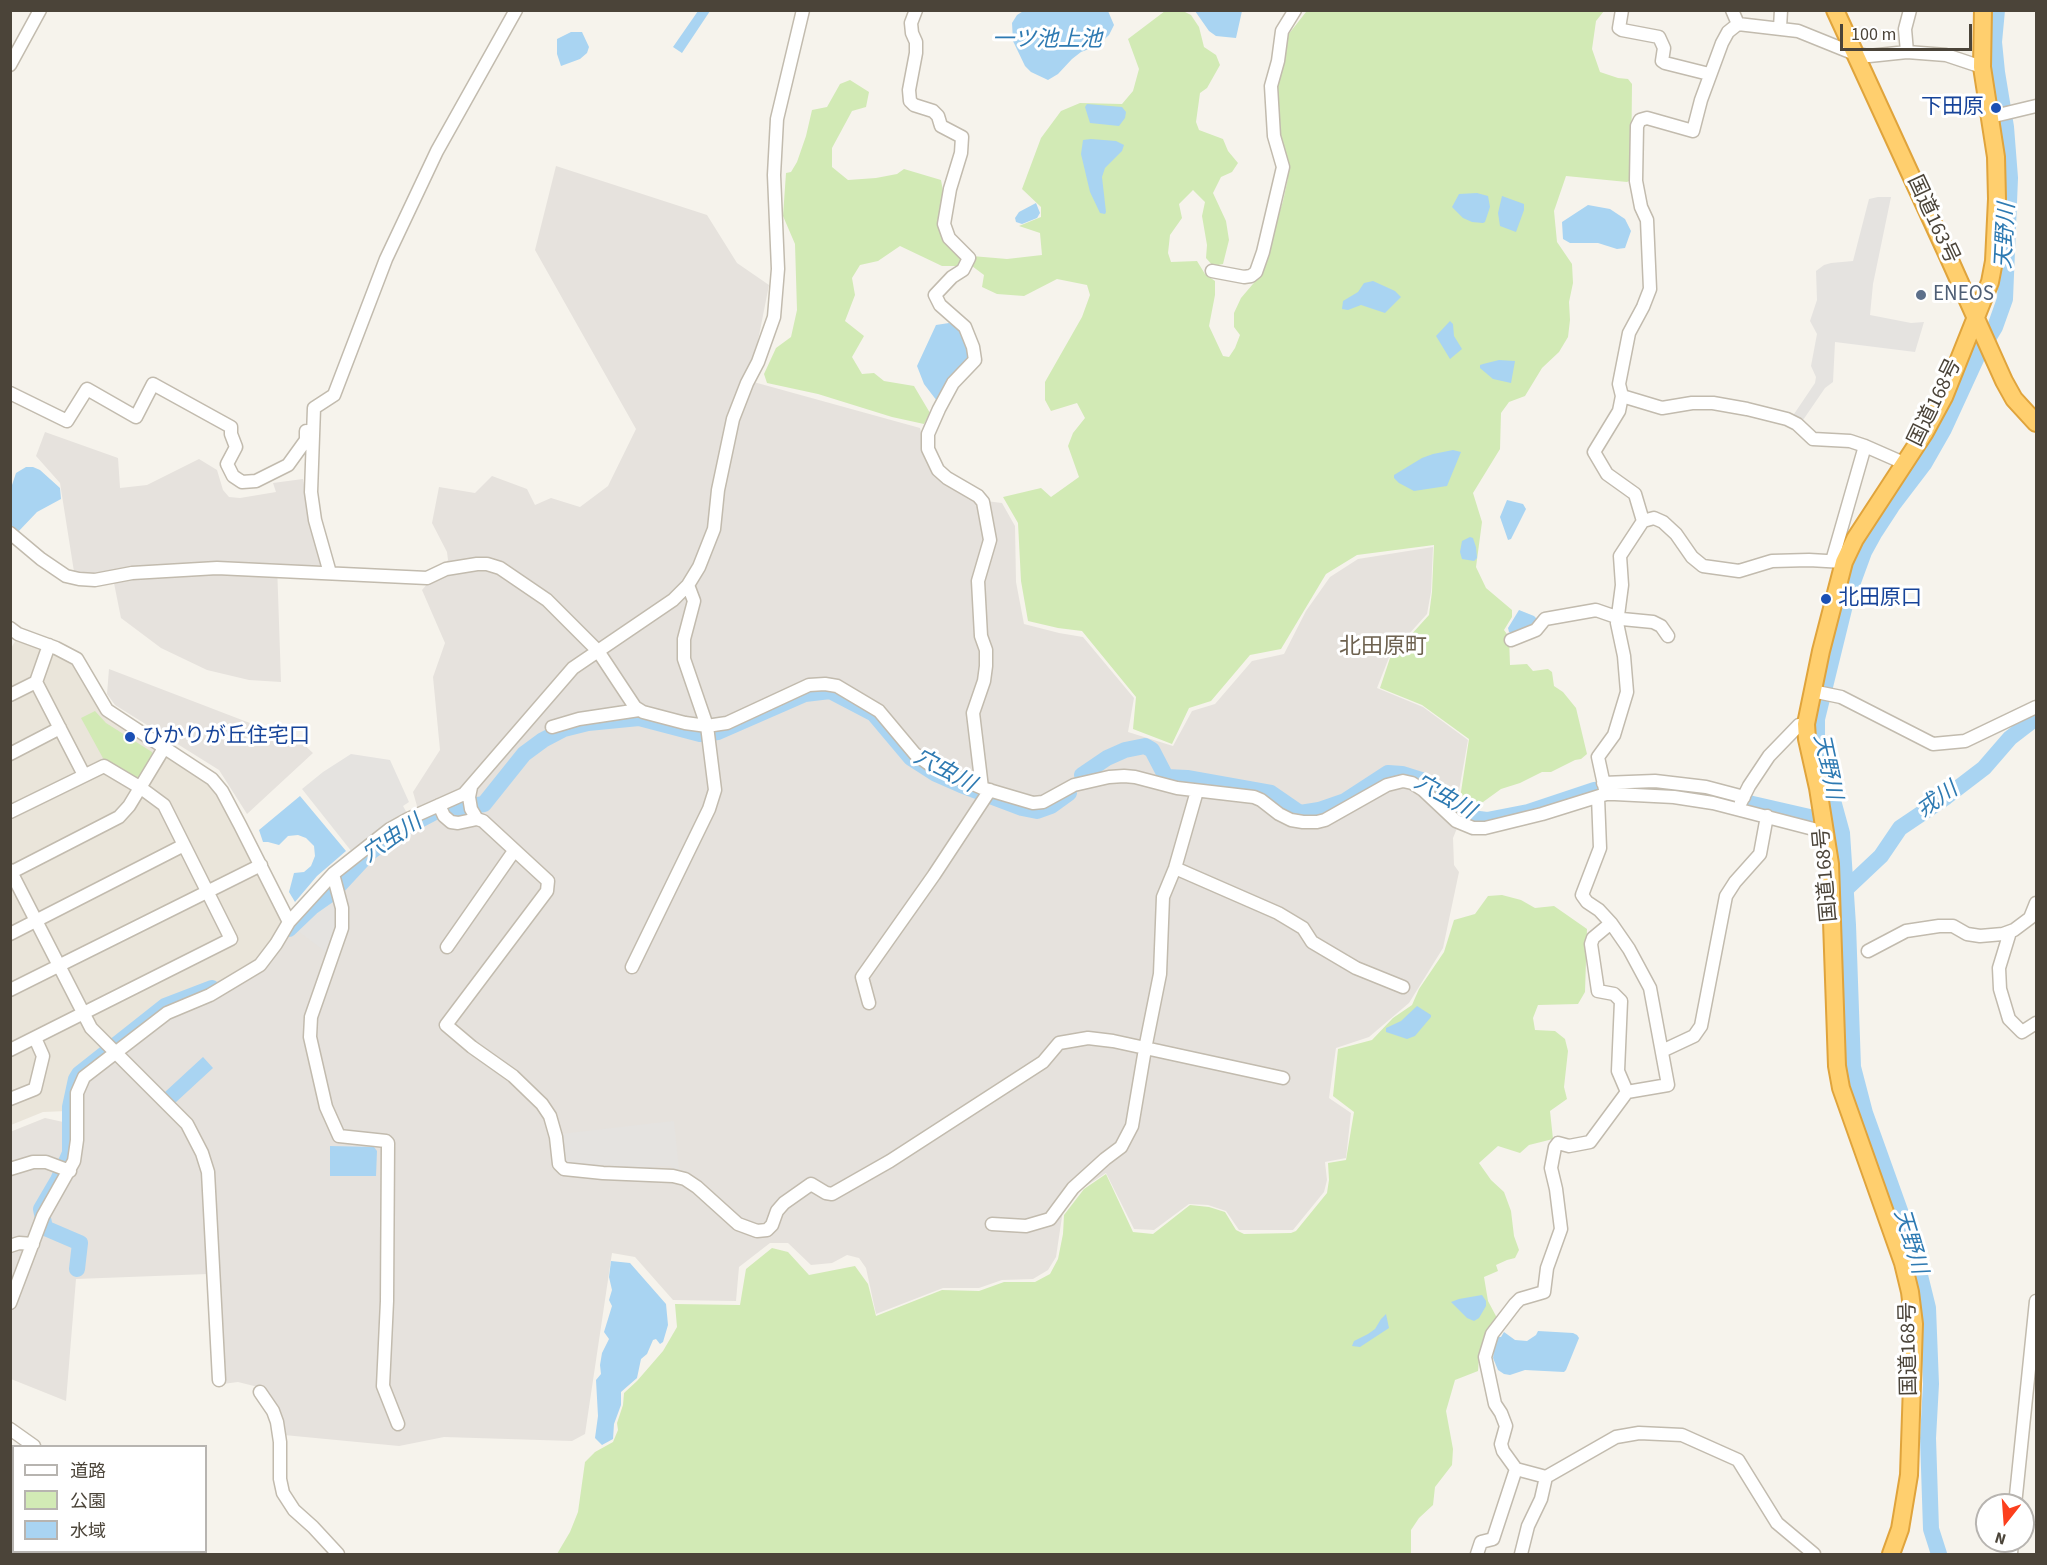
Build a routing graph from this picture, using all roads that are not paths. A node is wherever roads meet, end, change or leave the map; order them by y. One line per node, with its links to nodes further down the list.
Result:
1 (40, 10): 16 (street)
2 (516, 10): 25 (street)
3 (803, 10): 33 (street)
4 (916, 10): 54 (street)
5 (1294, 10): 21 (street)
6 (1622, 10): 18 (street)
7 (1732, 10): 12 (street)
8 (1780, 10): 13 (street)
9 (1835, 10): 15 (highway, 国道163号)
10 (1910, 10): 14 (street)
11 (1983, 10): 17 (highway, 国道168号)
12 (1738, 24): 13 (street); 18 (street)
13 (1780, 28): 15 (street)
14 (1907, 52): 15 (street); 17 (street)
15 (1855, 54): 22 (highway, 国道163号)
16 (10, 65)
17 (1982, 67): 20 (highway, 国道168号)
18 (1709, 74): 24 (street)
19 (2037, 106): 20 (street)
20 (1994, 116): 22 (highway, 国道168号)
21 (1212, 271)
22 (1979, 324): 26 (highway, 国道163号); 28 (highway, 国道168号)
23 (10, 393): 25 (street)
24 (1622, 396): 27 (street); 29 (street)
25 (314, 408): 32 (street)
26 (2037, 423)
27 (1865, 446): 28 (street); 31 (street)
28 (1906, 464): 31 (highway, 国道168号)
29 (1643, 521): 31 (street); 34 (street)
30 (10, 533): 32 (street)
31 (1838, 561): 41 (highway, 国道168号)
32 (330, 573): 39 (street)
33 (688, 585): 39 (street); 46 (street)
34 (1617, 617): 36 (street); 37 (street); 56 (street)
35 (10, 628): 38 (street)
36 (1668, 636)
37 (1511, 640)
38 (49, 645): 40 (street); 49 (street)
39 (598, 651): 44 (street); 52 (street)
40 (36, 682): 42 (street); 48 (street)
41 (1812, 691): 43 (street); 45 (highway, 国道168号)
42 (10, 695)
43 (2037, 707)
44 (639, 710): 46 (street); 47 (street)
45 (1806, 724): 57 (street); 62 (highway, 国道168号)
46 (707, 726): 54 (street); 79 (street)
47 (552, 727)
48 (60, 728): 50 (street); 51 (street)
49 (164, 748): 53 (street); 65 (street)
50 (10, 754)
51 (84, 775): 53 (street); 59 (street)
52 (471, 787): 58 (street); 61 (street)
53 (141, 788): 63 (street); 67 (street)
54 (986, 789): 55 (street); 82 (street)
55 (1197, 791): 56 (street); 66 (street)
56 (1602, 791): 57 (street); 73 (street)
57 (1741, 803): 60 (street)
58 (439, 805): 61 (street); 68 (street)
59 (10, 812)
60 (1767, 816): 62 (street); 88 (street)
61 (477, 819): 64 (street)
62 (1825, 832): 112 (highway, 国道168号)
63 (184, 845): 69 (street); 71 (street)
64 (514, 851): 76 (street); 86 (street)
65 (261, 865): 69 (street); 72 (street)
66 (1175, 868): 80 (street); 86 (street)
67 (11, 872): 71 (street)
68 (333, 874): 72 (street); 102 (street)
69 (207, 892): 78 (street); 83 (street)
70 (2037, 903): 74 (street)
71 (36, 921): 75 (street); 78 (street)
72 (289, 922): 89 (street)
73 (1611, 923): 88 (street); 91 (street)
74 (2010, 932): 77 (street); 84 (street)
75 (10, 934)
76 (447, 947)
77 (1868, 951)
78 (60, 965): 81 (street); 83 (street)
79 (632, 967)
80 (1403, 987)
81 (10, 990)
82 (869, 1003)
83 (83, 1013): 85 (street); 89 (street)
84 (2037, 1023)
85 (35, 1038): 87 (street); 92 (street)
86 (1145, 1049): 90 (street); 95 (street)
87 (10, 1050)
88 (1662, 1051): 91 (street)
89 (116, 1053): 94 (street); 100 (street)
90 (1283, 1078)
91 (1627, 1092): 105 (street)
92 (10, 1099)
93 (10, 1169): 94 (street)
94 (70, 1171): 96 (street)
95 (992, 1224)
96 (33, 1244): 97 (street); 99 (street)
97 (10, 1246)
98 (2037, 1301): 107 (street)
99 (10, 1303)
100 (219, 1380)
101 (260, 1392): 108 (street)
102 (398, 1424)
103 (10, 1429): 104 (street)
104 (33, 1445)
105 (1516, 1469): 106 (street); 109 (street)
106 (1546, 1477): 110 (street); 111 (street)
107 (2016, 1493)
108 (338, 1554)
109 (1477, 1554)
110 (1521, 1554)
111 (1814, 1554)
112 (1891, 1554)

